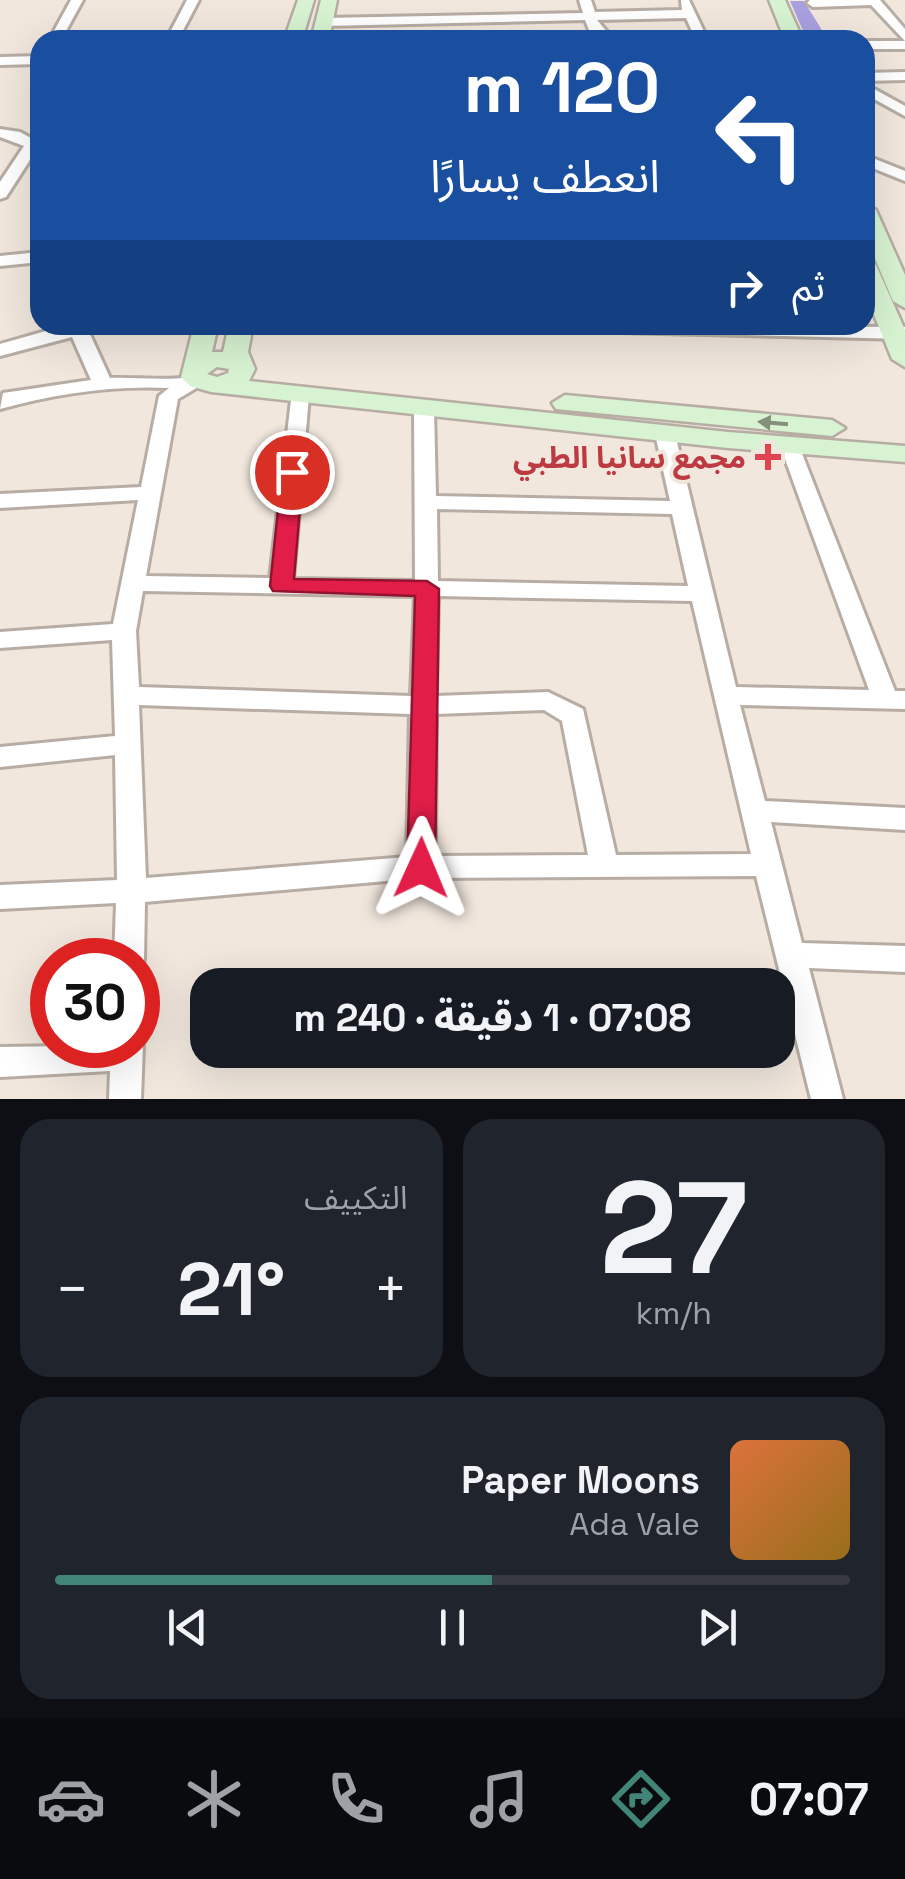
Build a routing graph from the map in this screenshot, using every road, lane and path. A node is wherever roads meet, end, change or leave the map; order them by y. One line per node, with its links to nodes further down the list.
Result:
1 (76, 0): 16 (street)
2 (193, 0): 17 (street)
3 (306, 0): 18 (street)
4 (329, 0): 15 (street)
5 (512, 0): 12 (street)
6 (585, 0): 13 (street)
7 (684, 0): 11 (street)
8 (760, 0): 24 (street)
9 (777, 0): 25 (street)
10 (813, 3): 26 (street)
11 (690, 14): 13 (street); 23 (street)
12 (507, 18): 13 (street); 14 (street); 21 (street)
13 (590, 18): 22 (street)
14 (404, 21): 15 (street); 20 (street)
15 (324, 22): 19 (street)
16 (60, 30)
17 (177, 30)
18 (296, 30)
19 (322, 30)
20 (402, 30)
21 (504, 30)
22 (597, 30)
23 (697, 30)
24 (772, 30)
25 (790, 30)
26 (905, 41): 27 (street)
27 (875, 45)
28 (30, 60): 29 (street)
29 (0, 61)
30 (905, 76): 31 (street)
31 (875, 78)
32 (875, 94): 33 (street)
33 (905, 112)
34 (0, 133): 35 (street)
35 (30, 145)
36 (30, 155): 39 (street)
37 (875, 164): 38 (street)
38 (905, 176)
39 (0, 194)
40 (875, 232): 44 (street)
41 (30, 259): 42 (street)
42 (0, 261)
43 (875, 284): 46 (street)
44 (904, 295)
45 (875, 332): 46 (street)
46 (900, 333): 52 (street)
47 (54, 335): 51 (street)
48 (86, 335): 55 (street)
49 (202, 335): 54 (street)
50 (239, 335): 53 (street)
51 (0, 350)
52 (905, 359)
53 (241, 367): 54 (street); 61 (street, one-way to 53)
54 (200, 379): 55 (street); 56 (street); 64 (street)
55 (104, 384): 57 (street)
56 (300, 396): 58 (street); 69 (street)
57 (0, 403): 59 (street)
58 (424, 409): 60 (street); 66 (street)
59 (1, 422)
60 (665, 434): 62 (street); 67 (street)
61 (905, 435)
62 (790, 445): 63 (street); 76 (street)
63 (905, 454)
64 (150, 493): 65 (street); 68 (street)
65 (0, 501)
66 (425, 502): 67 (street); 70 (street)
67 (682, 508): 71 (street)
68 (133, 583): 69 (street); 72 (street)
69 (281, 586): 70 (street)
70 (427, 589): 71 (street); 77 (street)
71 (702, 594): 75 (street)
72 (124, 631): 73 (street); 74 (street)
73 (0, 640)
74 (126, 696): 77 (street); 78 (street)
75 (725, 696): 76 (street); 80 (street)
76 (895, 700)
77 (423, 704): 83 (street); 84 (street)
78 (128, 744): 79 (street); 85 (street)
79 (0, 757)
80 (754, 811): 81 (street); 82 (street)
81 (905, 819)
82 (768, 865): 83 (street); 88 (street)
83 (604, 866): 84 (street)
84 (421, 868): 85 (street)
85 (131, 891): 86 (street); 87 (street)
86 (0, 897)
87 (130, 938)
88 (792, 955): 89 (street); 94 (street)
89 (905, 959)
90 (30, 1059): 91 (street)
91 (0, 1062)
92 (126, 1068): 93 (street)
93 (125, 1099)
94 (827, 1099)

